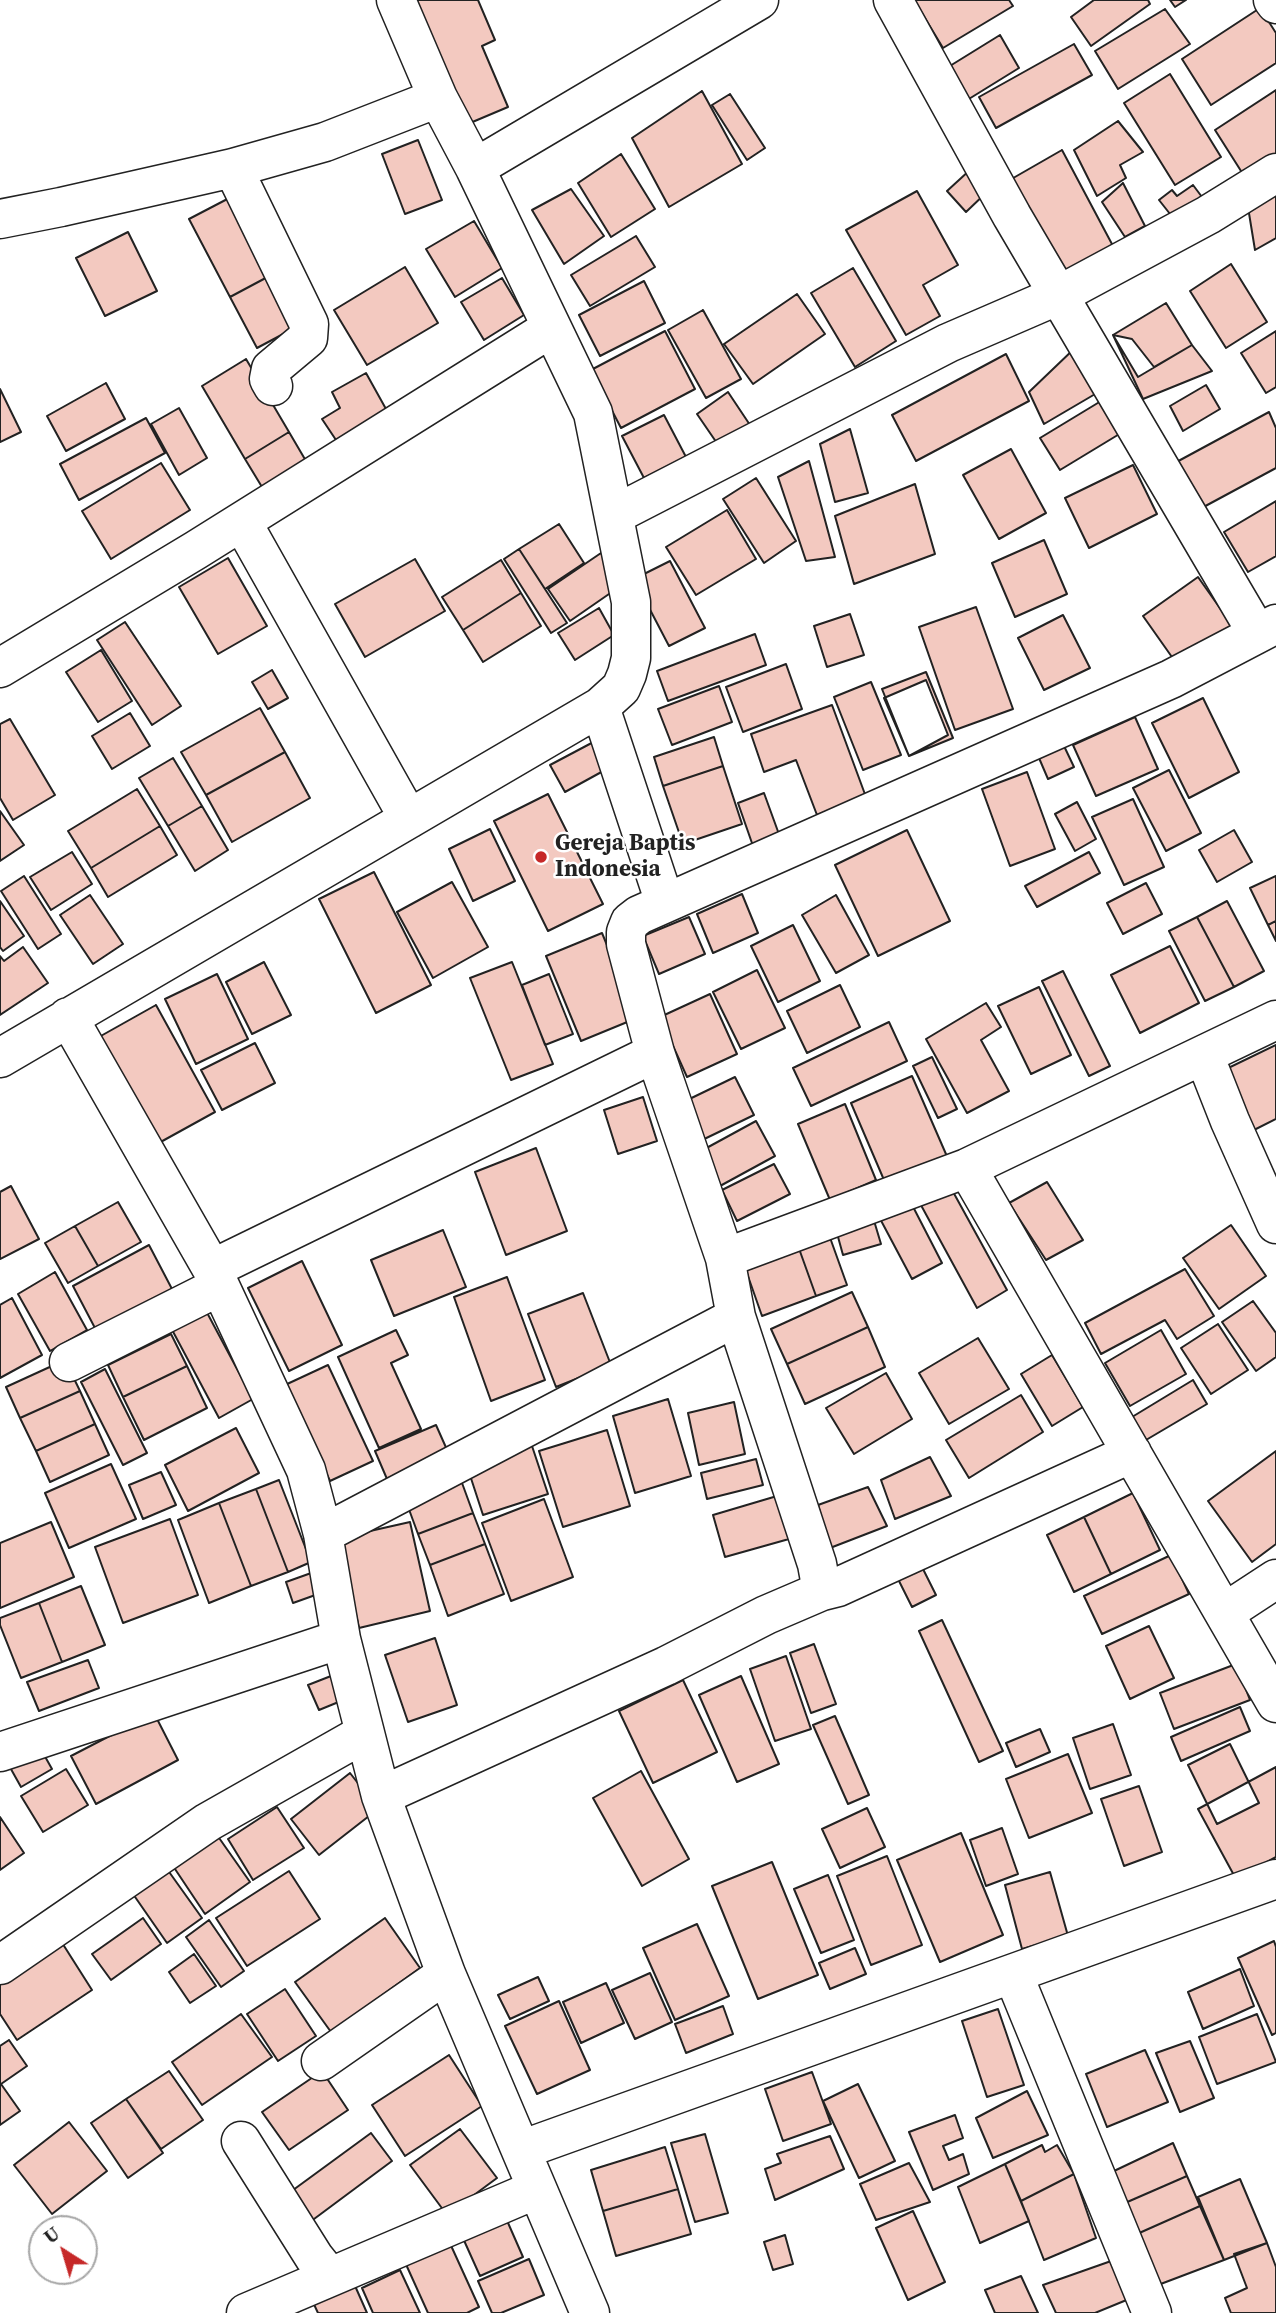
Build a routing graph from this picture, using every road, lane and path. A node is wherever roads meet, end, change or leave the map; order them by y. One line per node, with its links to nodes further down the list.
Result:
1 (396, 0): 6 (street)
2 (759, 0): 8 (street)
3 (892, 0): 11 (street)
4 (1273, 0): 5 (street)
5 (1276, 5)
6 (439, 98): 7 (street); 8 (street)
7 (233, 168): 10 (street); 13 (street)
8 (475, 169): 12 (street)
9 (1276, 173): 11 (street)
10 (0, 219)
11 (1059, 295): 14 (street); 16 (street)
12 (551, 328): 14 (street); 15 (street)
13 (273, 386)
14 (614, 515): 18 (street)
15 (242, 522): 17 (street); 19 (street)
16 (1267, 628): 20 (street)
17 (0, 668)
18 (600, 707): 19 (street); 20 (street)
19 (409, 819): 21 (street)
20 (665, 903): 23 (street)
21 (68, 1017): 25 (street); 29 (street)
22 (1276, 1020): 24 (street)
23 (655, 1053): 28 (street); 29 (street)
24 (1204, 1055): 26 (street); 27 (street)
25 (0, 1058)
26 (967, 1168): 28 (street); 32 (street)
27 (1276, 1224)
28 (725, 1258): 30 (street)
29 (216, 1278): 31 (street); 33 (street)
30 (736, 1317): 33 (street); 35 (street)
31 (69, 1362)
32 (1132, 1453): 35 (street); 36 (street)
33 (323, 1534): 37 (street)
34 (1276, 1578): 36 (street)
35 (822, 1591): 41 (street)
36 (1224, 1613): 38 (street)
37 (341, 1639): 39 (street); 40 (street)
38 (1276, 1703)
39 (365, 1733): 41 (street); 43 (street)
40 (0, 1752)
41 (381, 1796): 44 (street)
42 (1276, 1879): 45 (street)
43 (0, 1965)
44 (446, 1974): 46 (street); 48 (street)
45 (1013, 1974): 48 (street); 53 (street)
46 (321, 2062)
47 (242, 2141): 50 (street)
48 (521, 2150): 49 (street)
49 (537, 2189): 50 (street); 52 (street)
50 (330, 2277): 51 (street)
51 (246, 2313)
52 (590, 2313)
53 (1152, 2313)

